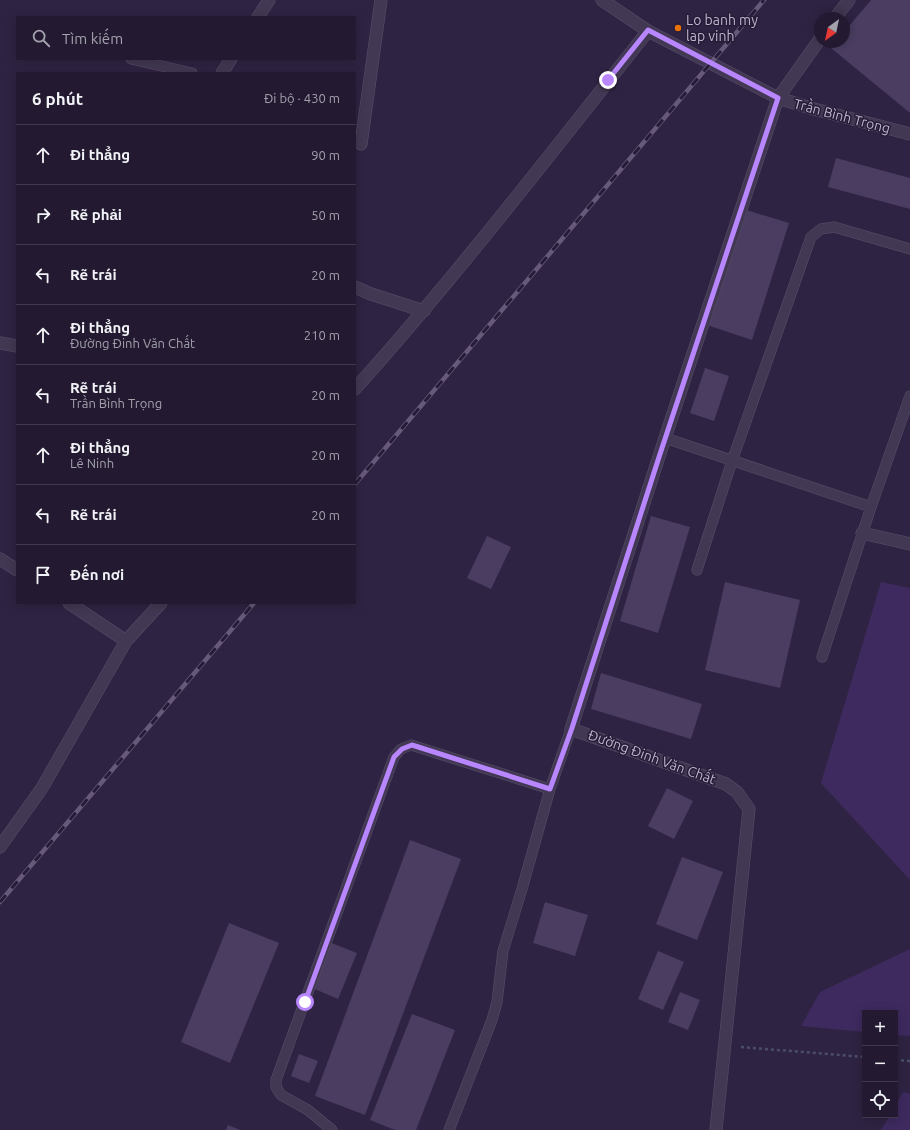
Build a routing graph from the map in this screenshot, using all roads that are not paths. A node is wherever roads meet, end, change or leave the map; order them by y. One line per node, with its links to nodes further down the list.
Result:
1 (269, 0): 6 (street)
2 (381, 0): 15 (street)
3 (602, 0): 7 (street, Trần Bình Trọng)
4 (849, 0): 5 (street)
5 (840, 12)
6 (259, 16)
7 (648, 30): 13 (street, Trần Bình Trọng); 18 (street)
8 (814, 47): 13 (street, Đường Đinh Văn Chất)
9 (135, 60): 11 (lane)
10 (230, 60): 12 (street)
11 (188, 72)
12 (223, 72)
13 (778, 98): 14 (street, Trần Bình Trọng); 23 (street, Đường Đinh Văn Chất)
14 (910, 134)
15 (361, 144)
16 (910, 249): 24 (lane)
17 (356, 287): 18 (street)
18 (424, 311): 21 (street)
19 (0, 343): 20 (street)
20 (16, 346)
21 (356, 388)
22 (910, 396): 25 (lane)
23 (665, 438): 24 (lane); 35 (street, Đường Đinh Văn Chất)
24 (732, 461): 25 (lane); 30 (lane)
25 (870, 507): 26 (lane)
26 (862, 533): 27 (street); 34 (lane)
27 (910, 544)
28 (0, 560): 29 (street)
29 (16, 569)
30 (697, 570)
31 (70, 604): 33 (street)
32 (160, 604): 33 (street)
33 (126, 642): 37 (street)
34 (822, 657)
35 (572, 728): 36 (lane); 40 (street, Đường Đinh Văn Chất)
36 (550, 789): 38 (lane); 39 (lane)
37 (0, 847)
38 (332, 1130)
39 (449, 1130)
40 (716, 1130)

